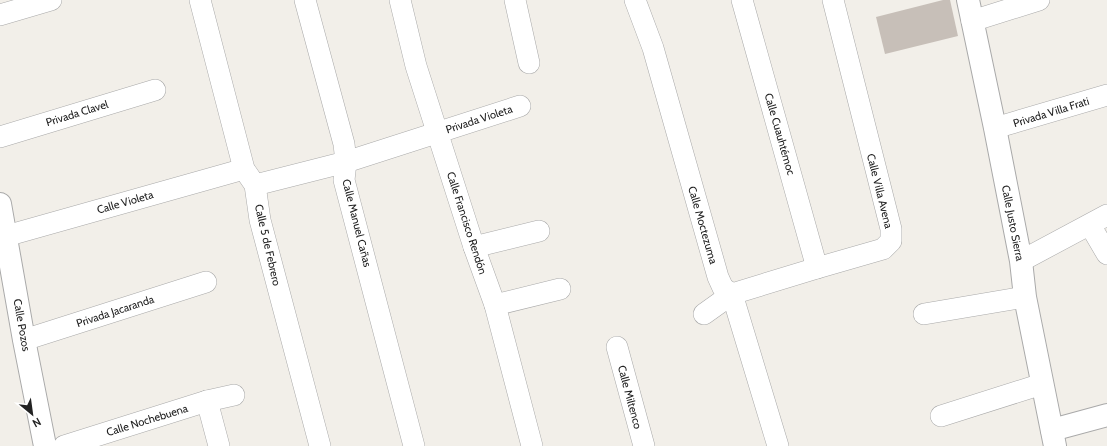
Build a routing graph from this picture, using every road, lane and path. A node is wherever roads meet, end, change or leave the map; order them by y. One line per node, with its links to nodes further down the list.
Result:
1 (51, 0): 11 (street)
2 (200, 0): 21 (street, Calle 5 de Febrero)
3 (305, 0): 20 (street, Calle Manuel Cañas)
4 (400, 0): 18 (street, Calle Francisco Rendón)
5 (515, 0): 13 (street)
6 (635, 0): 32 (street, Calle Moctezuma)
7 (742, 0): 29 (street, Calle Cuauhtémoc)
8 (832, 0): 29 (street, Calle Villa Avena)
9 (968, 0): 12 (street, Calle Justo Sierra)
10 (1039, 0): 12 (street)
11 (0, 15)
12 (972, 21): 17 (street, Calle Justo Sierra)
13 (529, 63)
14 (154, 90): 19 (street, Privada Clavel)
15 (1107, 95): 17 (street, Privada Villa Frati)
16 (520, 106): 18 (street, Privada Violeta)
17 (995, 128): 28 (street, Calle Justo Sierra)
18 (437, 133): 20 (street, Calle Violeta); 26 (street, Calle Francisco Rendón)
19 (0, 137)
20 (346, 162): 21 (street, Calle Violeta); 49 (street, Calle Manuel Cañas)
21 (250, 177): 25 (street, Calle Violeta); 48 (street, Calle 5 de Febrero)
22 (0, 204): 25 (street, Calle Pozos)
23 (1098, 220): 27 (street); 28 (street)
24 (539, 231): 26 (street)
25 (6, 236): 37 (street, Calle Pozos)
26 (474, 247): 34 (street, Calle Francisco Rendón)
27 (1107, 254)
28 (1020, 261): 33 (street, Calle Justo Sierra)
29 (817, 268): 32 (street, Calle Villa Avena)
30 (206, 282): 37 (street, Privada Jacaranda)
31 (560, 289): 34 (street)
32 (732, 294): 35 (street, Calle Villa Avena); 52 (street, Calle Moctezuma)
33 (1025, 296): 36 (street); 39 (street, Calle Justo Sierra)
34 (495, 306): 50 (street, Calle Francisco Rendón)
35 (704, 314)
36 (924, 314)
37 (24, 340): 45 (street, Calle Pozos)
38 (617, 347): 51 (street, Calle Miltenco)
39 (1042, 384): 43 (street); 44 (street, Calle Justo Sierra)
40 (234, 395): 41 (street, Calle Nochebuena)
41 (207, 401): 46 (street, Calle Nochebuena); 47 (street)
42 (1107, 415): 44 (street)
43 (940, 416)
44 (1053, 438)
45 (45, 446)
46 (64, 446)
47 (219, 446)
48 (320, 446)
49 (414, 446)
50 (532, 446)
51 (644, 446)
52 (778, 446)

